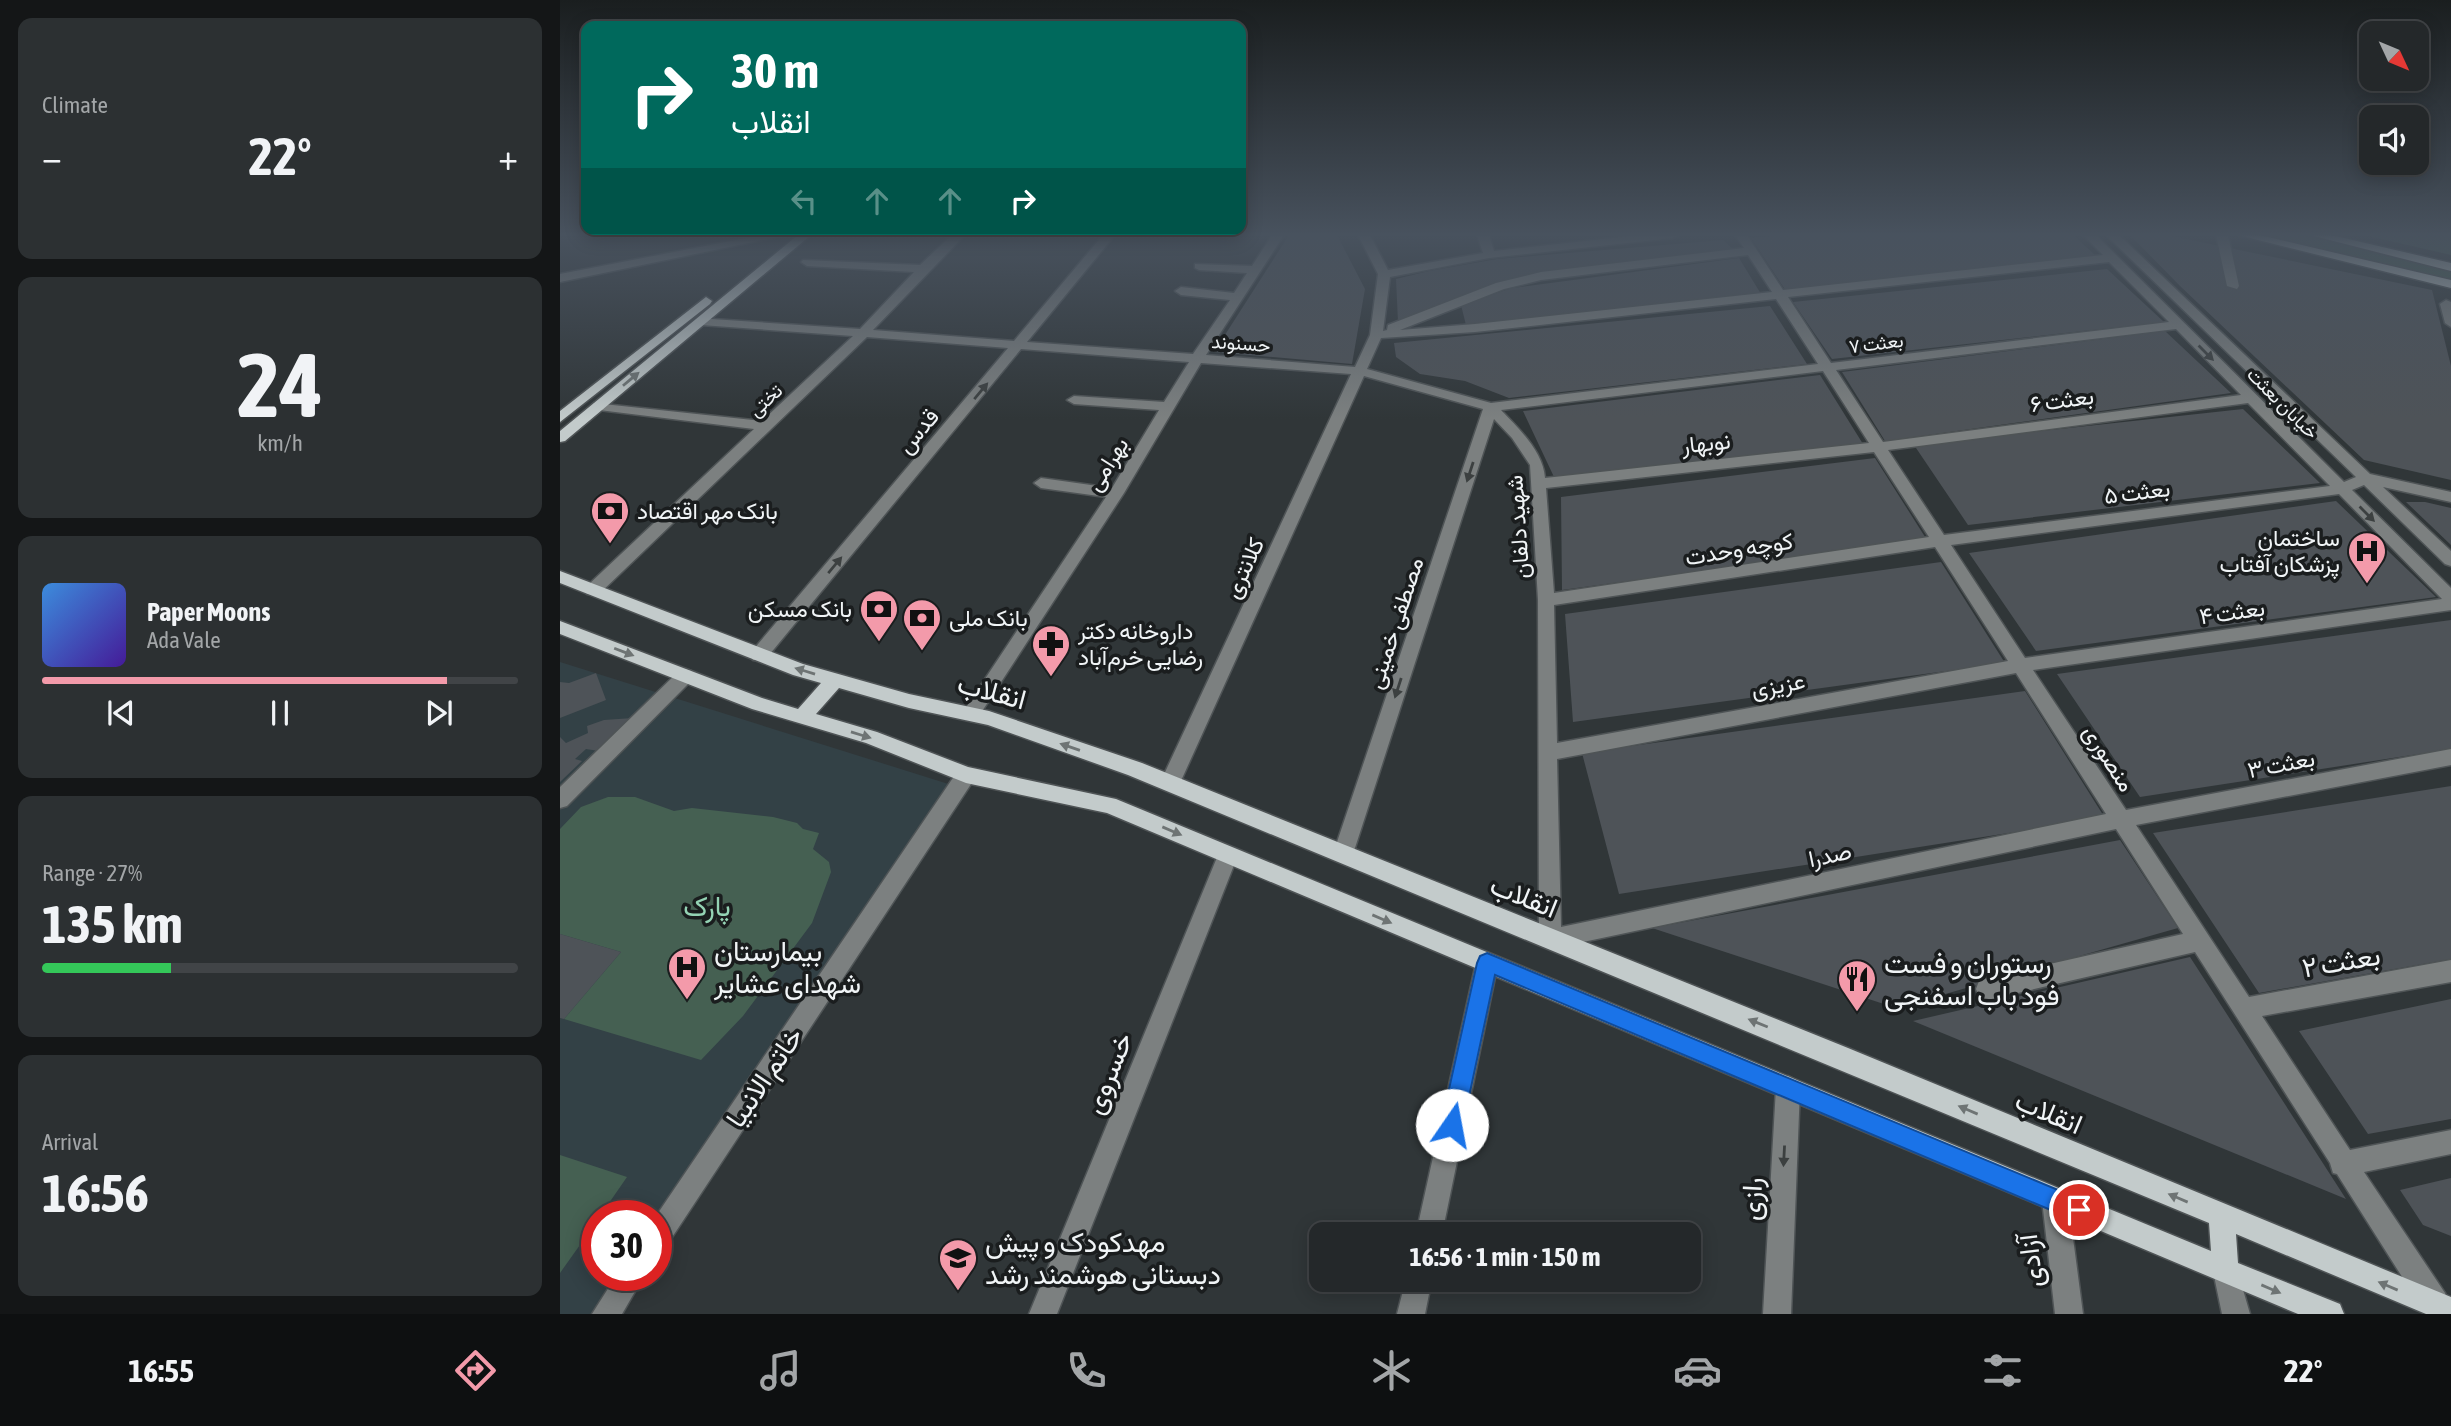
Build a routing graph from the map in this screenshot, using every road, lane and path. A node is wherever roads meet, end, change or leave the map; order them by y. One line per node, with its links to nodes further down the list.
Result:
1 (712, 296): 28 (main road)
2 (731, 296): 14 (main road)
3 (898, 296): 17 (street, تختی)
4 (1060, 296): 19 (street, قدس)
5 (1232, 296): 12 (street)
6 (1381, 296): 18 (street)
7 (1474, 296): 18 (street)
8 (1767, 296): 18 (street)
9 (1780, 296): 21 (street, منصوری)
10 (2150, 296): 16 (street, خیابان بعثت)
11 (2176, 296): 32 (street, خیابان بعثت)
12 (1239, 297): 20 (street, بهرامی)
13 (2446, 304): 15 (street)
14 (701, 321): 17 (street, حسنوند); 25 (main road, one-way to 14)
15 (2451, 323)
16 (2179, 325): 21 (street, بعثت ۷); 23 (street, خیابان بعثت, one-way to 23)
17 (864, 333): 19 (street, حسنوند); 29 (street, تختی)
18 (1376, 335): 22 (street)
19 (1020, 345): 20 (street, حسنوند); 46 (street, قدس, one-way to 19)
20 (1197, 359): 22 (street, حسنوند); 26 (street, بهرامی)
21 (1828, 369): 27 (street); 31 (street, منصوری)
22 (1360, 371): 27 (street); 55 (street, کلانتری)
23 (2251, 398): 31 (street, بعثت ۶); 35 (street, خیابان بعثت)
24 (1074, 400): 26 (street)
25 (599, 405): 29 (street); 30 (main road)
26 (1169, 407): 36 (street, بهرامی)
27 (1491, 407): 34 (street, شهید دلفان); 58 (street, مصطفی خمینی, one-way to 58)
28 (560, 418)
29 (765, 426): 41 (street, تختی)
30 (560, 438)
31 (1878, 447): 34 (street, نوبهار); 38 (street, منصوری)
32 (2367, 478): 35 (street, بعثت ۵); 37 (street); 39 (street, خیابان بعثت)
33 (1041, 483): 36 (street)
34 (1538, 484): 43 (street, شهید دلفان)
35 (2342, 489): 38 (street, بعثت ۵); 42 (street, خیابان بعثت, one-way to 42)
36 (1116, 493): 50 (street, بهرامی)
37 (2451, 497)
38 (1939, 541): 43 (street, کوچه وحدت); 47 (street, منصوری)
39 (2451, 560)
40 (560, 577): 41 (main road, انقلاب)
41 (593, 590): 46 (main road, انقلاب)
42 (2451, 598)
43 (1546, 600): 52 (street, شهید دلفان)
44 (2451, 604): 47 (street, بعثت ۴)
45 (560, 627): 48 (main road, one-way to 48)
46 (759, 655): 49 (main road, انقلاب, one-way to 46)
47 (2020, 665): 52 (street, عزیزی); 57 (street, منصوری)
48 (685, 676): 51 (main road); 56 (street)
49 (835, 680): 50 (main road, انقلاب); 51 (main road)
50 (971, 714): 55 (main road, انقلاب, one-way to 50)
51 (802, 717): 54 (main road, one-way to 54)
52 (1546, 753): 60 (street, شهید دلفان)
53 (2451, 757): 57 (street, بعثت ۳)
54 (966, 775): 59 (main road, one-way to 59); 70 (street, خاتم الانبیا)
55 (1170, 783): 58 (main road, انقلاب)
56 (560, 800)
57 (2120, 820): 60 (street, صدرا); 61 (street, منصوری)
58 (1343, 854): 60 (main road, انقلاب)
59 (1228, 855): 62 (main road, one-way to 62); 78 (street, خسروی)
60 (1550, 939): 71 (main road, انقلاب, one-way to 60)
61 (2198, 941): 64 (street); 65 (street, منصوری)
62 (1487, 963): 66 (main road); 72 (street)
63 (2451, 971): 65 (street, بعثت ۲)
64 (1987, 989)
65 (2242, 1009): 68 (street, منصوری)
66 (1788, 1088): 69 (main road); 80 (street, رازی, one-way to 80)
67 (2451, 1142): 68 (street)
68 (2342, 1164): 76 (street, منصوری)
69 (2055, 1200): 73 (main road); 81 (street, آزادی)
70 (672, 1214)
71 (2221, 1216): 73 (main road); 76 (main road, انقلاب, one-way to 71)
72 (1432, 1222)
73 (2226, 1271): 82 (street); 83 (main road, one-way to 83)
74 (621, 1291): 77 (street)
75 (1416, 1292): 79 (street)
76 (2444, 1309)
77 (606, 1314)
78 (1043, 1314)
79 (1411, 1314)
80 (1777, 1314)
81 (2068, 1314)
82 (2236, 1314)
83 (2330, 1314)

